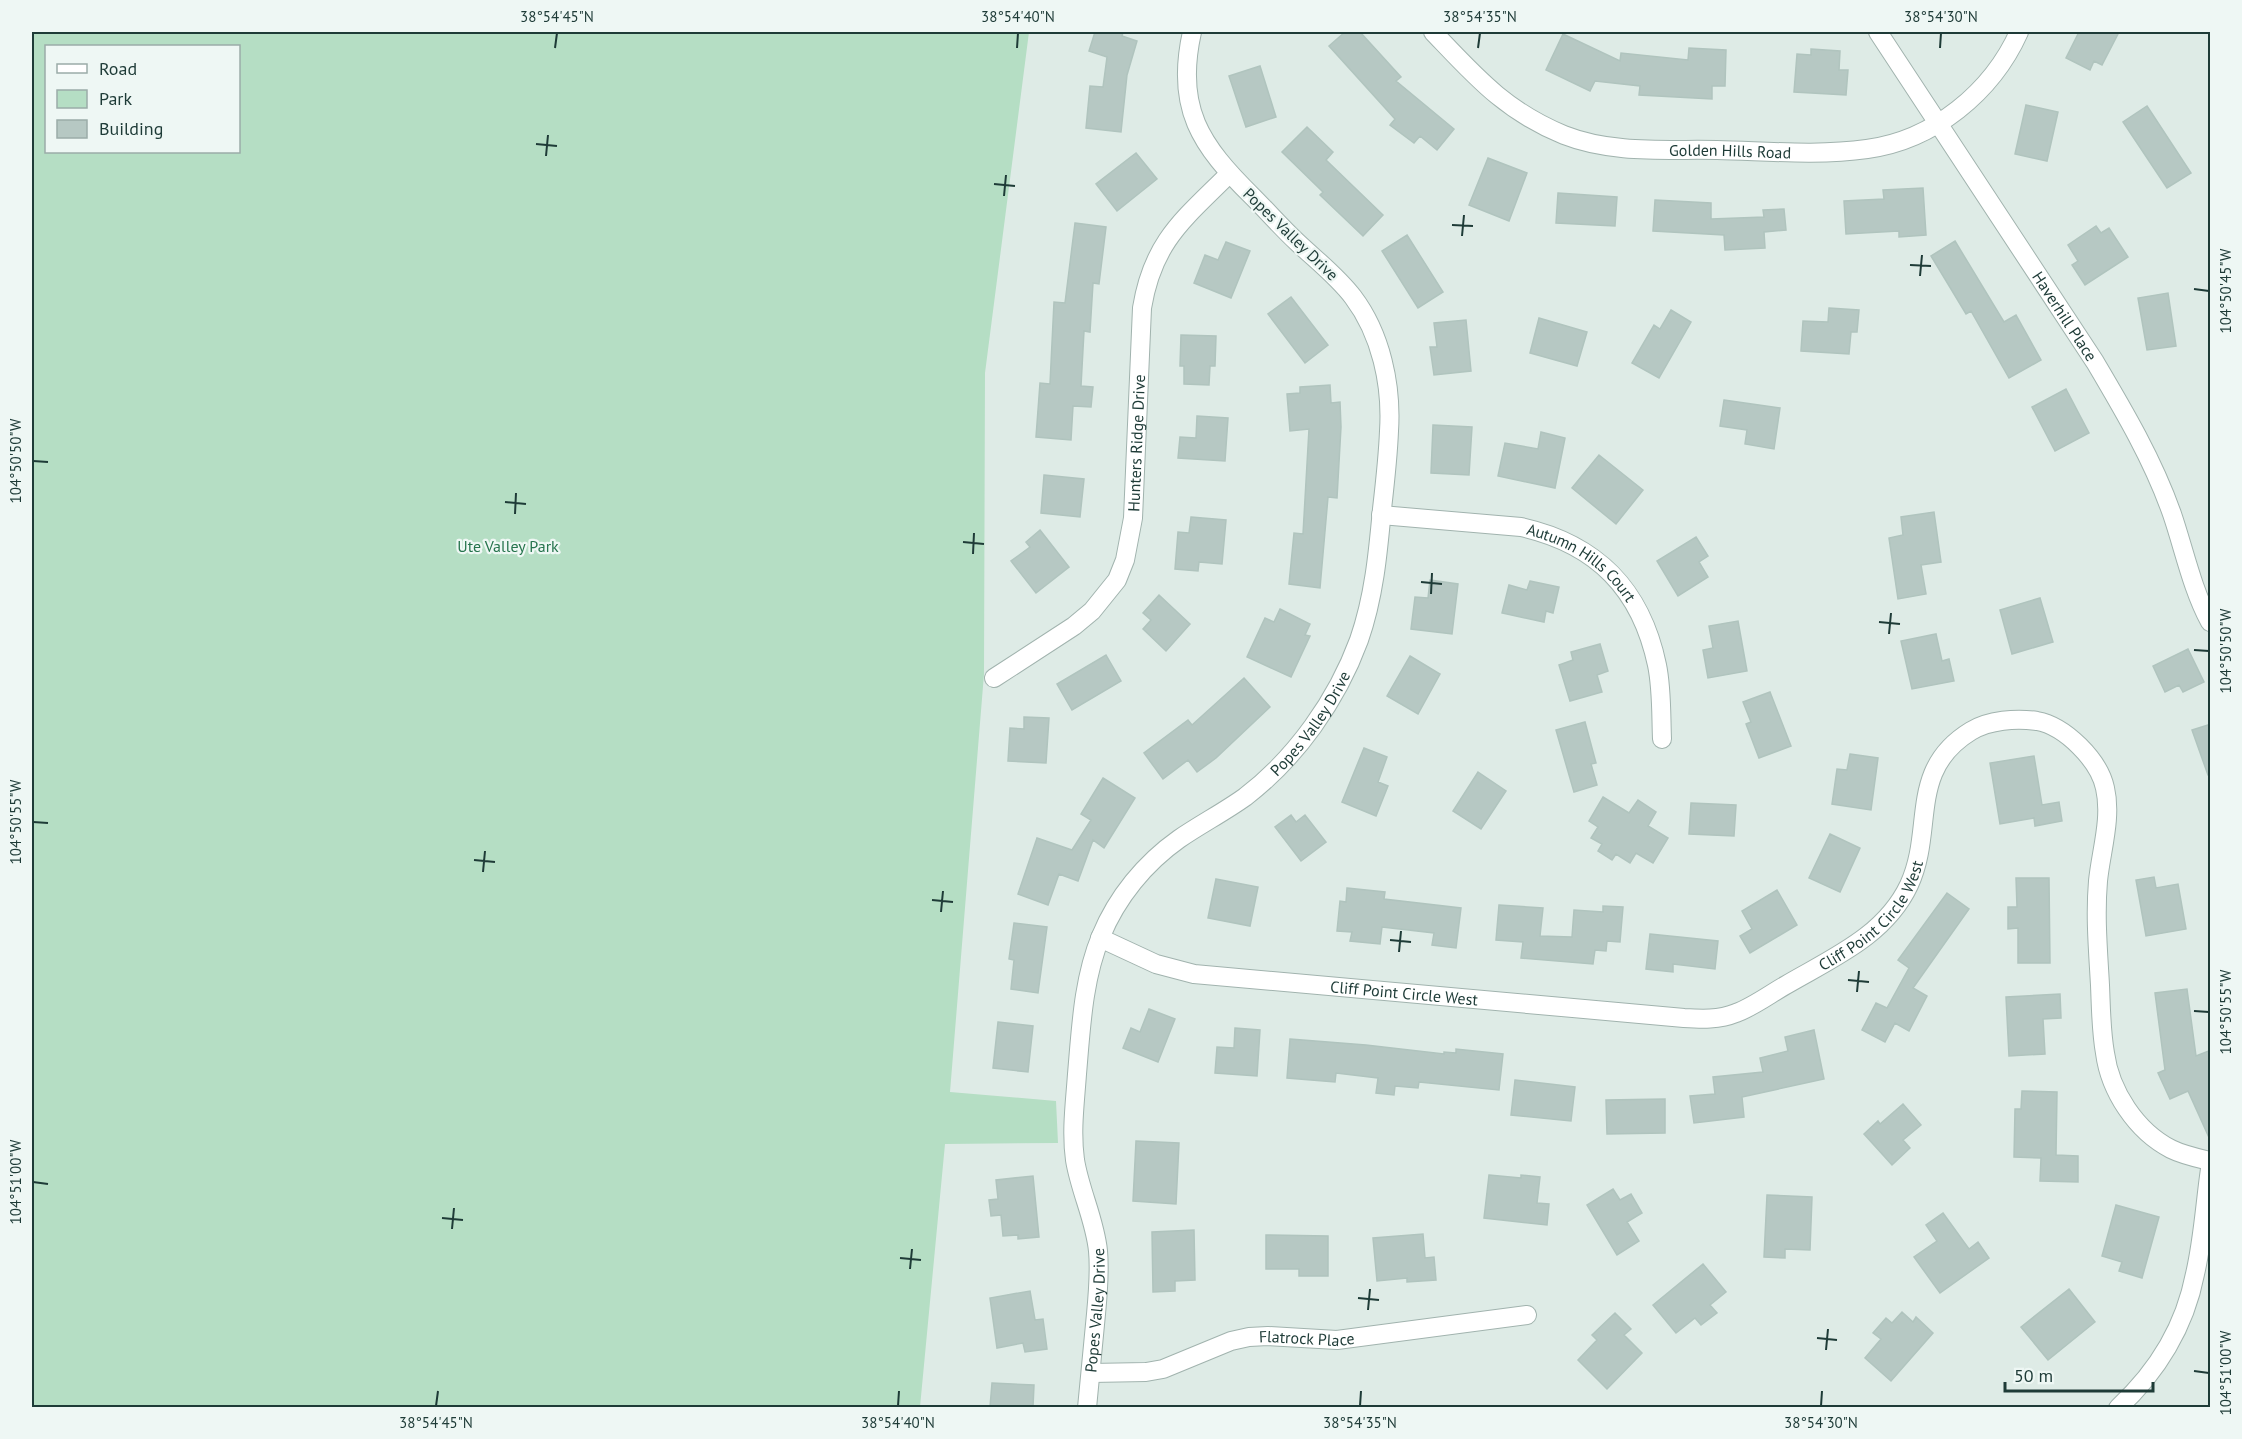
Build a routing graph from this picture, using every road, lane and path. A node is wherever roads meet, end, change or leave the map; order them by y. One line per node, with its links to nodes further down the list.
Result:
1 (1192, 32): 6 (street, Popes Valley Drive)
2 (1433, 32): 5 (street, Golden Hills Road)
3 (1878, 32): 5 (street, Haverhill Place)
4 (2019, 32): 5 (street, Golden Hills Road)
5 (1938, 122): 8 (street, Haverhill Place)
6 (1229, 174): 7 (street, Popes Valley Drive); 9 (street, Hunters Ridge Drive)
7 (1381, 515): 10 (street, Autumn Hills Court); 11 (street, Popes Valley Drive)
8 (2211, 622)
9 (994, 678)
10 (1662, 739)
11 (1100, 938): 12 (street, Cliff Point Circle West); 15 (street, Popes Valley Drive)
12 (2211, 1161)
13 (2211, 1169): 17 (street)
14 (1527, 1315): 15 (street, Flatrock Place)
15 (1091, 1373): 16 (street, Popes Valley Drive)
16 (1088, 1407)
17 (2118, 1407)

